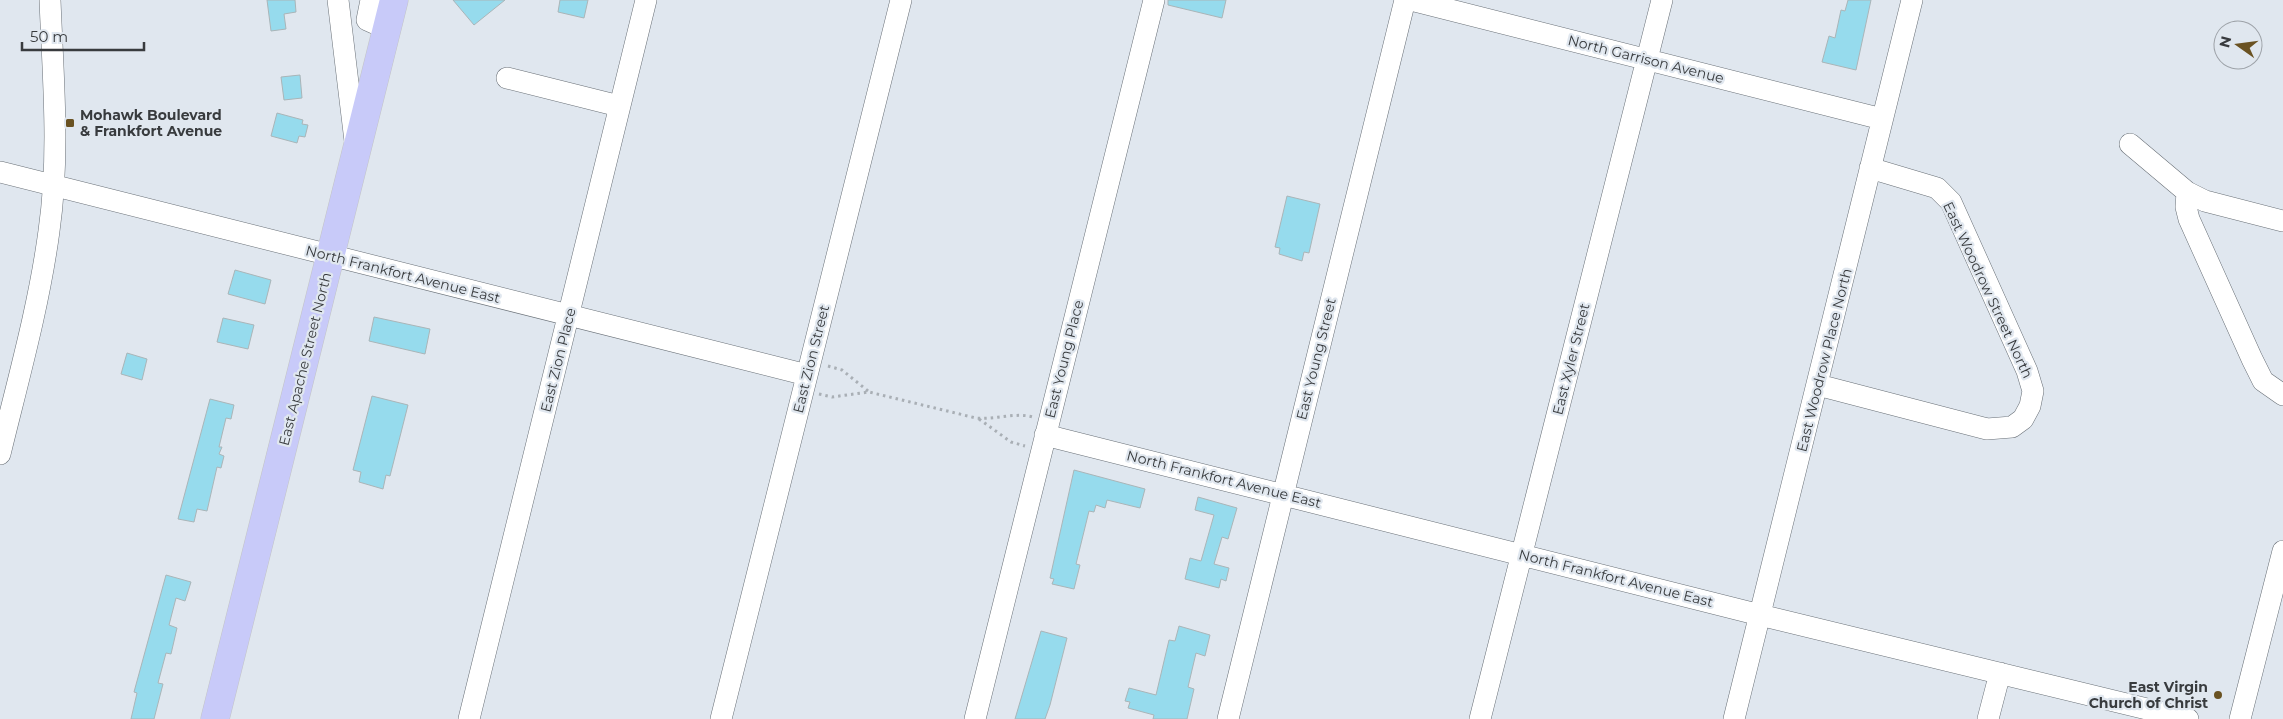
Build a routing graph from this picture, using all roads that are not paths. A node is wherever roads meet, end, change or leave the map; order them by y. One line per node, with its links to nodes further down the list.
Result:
1 (50, 0): 20 (street)
2 (338, 0): 17 (street)
3 (394, 0): 11 (main road, East Apache Street North)
4 (646, 0): 14 (street, East Zion Place)
5 (900, 0): 25 (street, East Zion Street)
6 (1154, 0): 28 (street, East Young Place)
7 (1405, 0): 30 (street, East Young Street)
8 (1411, 0): 12 (street, North Garrison Avenue)
9 (1662, 0): 12 (street, East Xyler Street)
10 (1912, 0): 15 (street, East Woodrow Place North)
11 (375, 17): 17 (main road, East Apache Street North)
12 (1647, 59): 15 (street, North Garrison Avenue); 32 (street, East Xyler Street)
13 (506, 78): 14 (street)
14 (619, 106): 24 (street, East Zion Place)
15 (1882, 118): 18 (street, East Woodrow Place North)
16 (2130, 144): 21 (street)
17 (356, 150): 23 (main road, East Apache Street North)
18 (1870, 168): 26 (street, East Woodrow Place North); 26 (street, East Woodrow Street North)
19 (0, 172): 20 (street, North Frankfort Avenue East)
20 (53, 186): 23 (street, North Frankfort Avenue East); 29 (street)
21 (2187, 192): 22 (street); 27 (street)
22 (2283, 221)
23 (331, 255): 24 (street, North Frankfort Avenue East); 35 (main road, East Apache Street North)
24 (568, 316): 25 (street, North Frankfort Avenue East); 36 (street, East Zion Place)
25 (807, 375): 37 (street, East Zion Street)
26 (1818, 385): 33 (street, East Woodrow Place North)
27 (2283, 396)
28 (1045, 435): 30 (street, North Frankfort Avenue East); 38 (street, East Young Place)
29 (0, 454)
30 (1283, 494): 32 (street, North Frankfort Avenue East); 39 (street, East Young Street)
31 (2283, 550): 44 (street)
32 (1521, 554): 33 (street, North Frankfort Avenue East); 40 (street, East Xyler Street)
33 (1760, 615): 34 (street, North Frankfort Avenue East); 41 (street, East Woodrow Place North)
34 (2000, 673): 42 (street); 43 (street, North Frankfort Avenue East)
35 (215, 719)
36 (468, 719)
37 (722, 719)
38 (975, 719)
39 (1228, 719)
40 (1480, 719)
41 (1734, 719)
42 (1988, 719)
43 (2188, 719)
44 (2240, 719)

